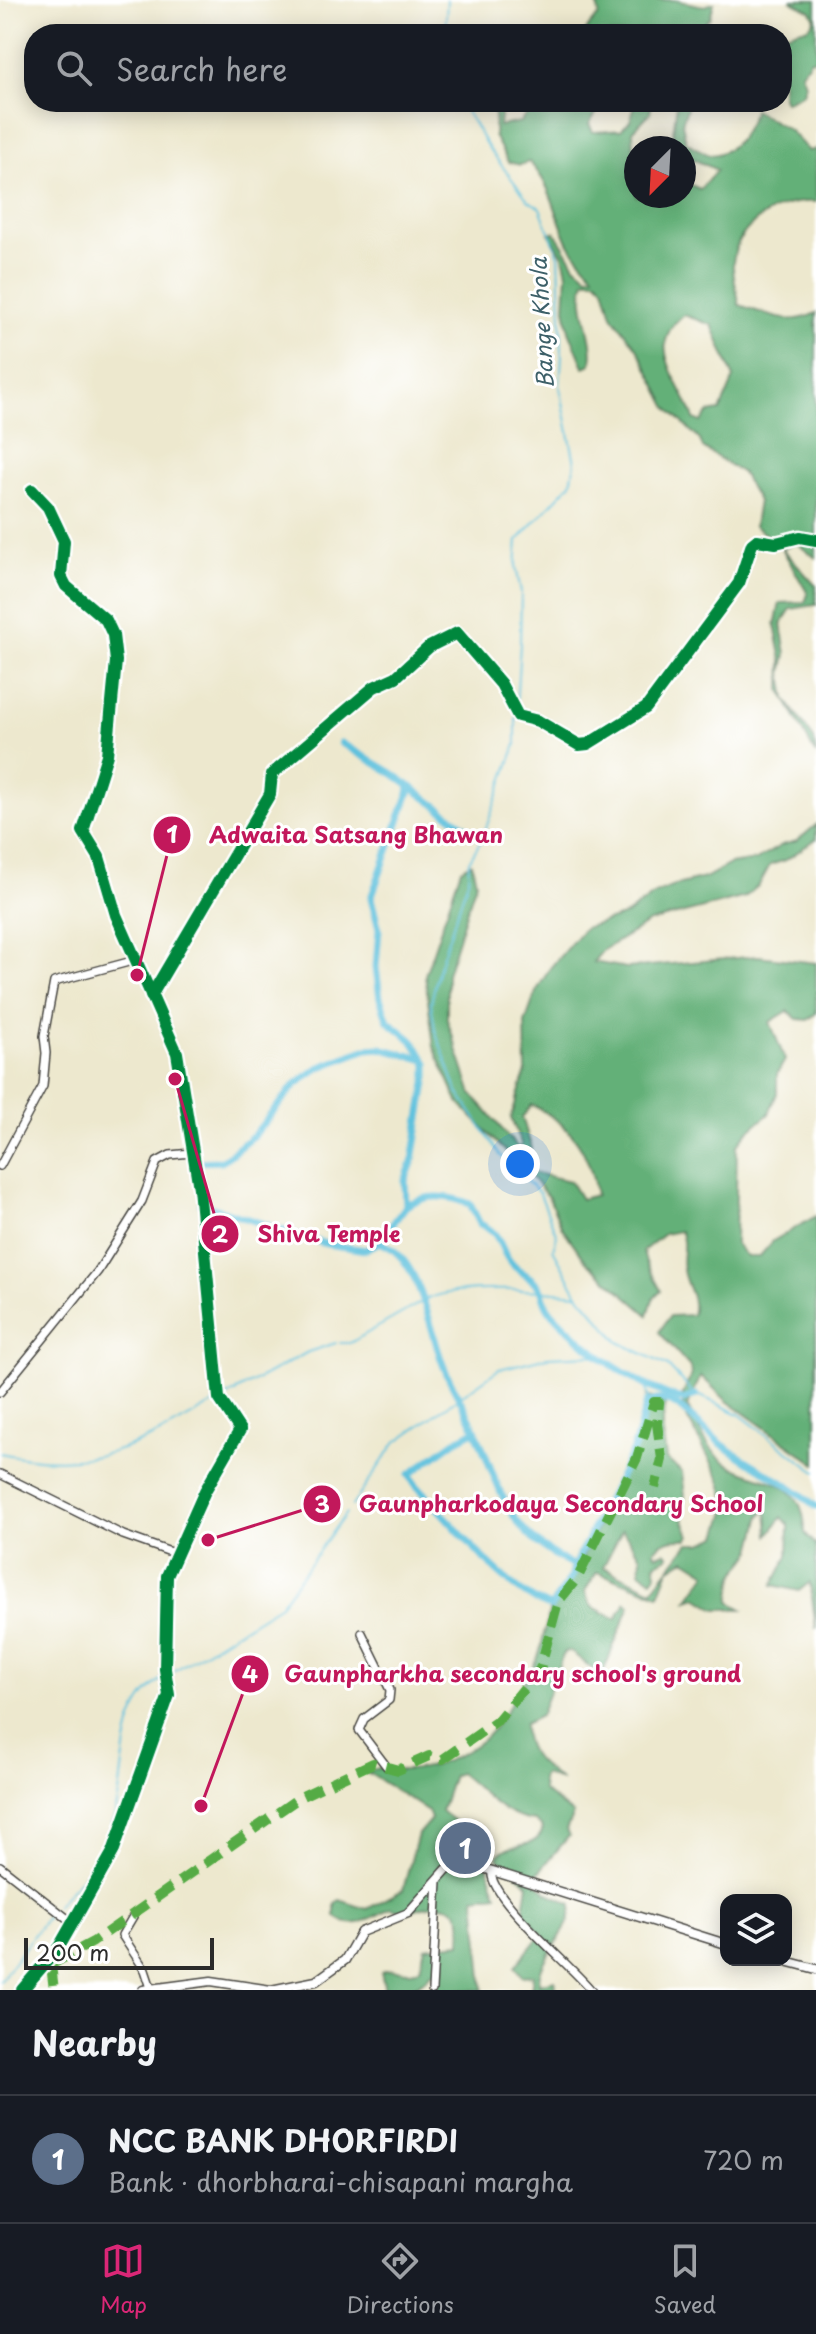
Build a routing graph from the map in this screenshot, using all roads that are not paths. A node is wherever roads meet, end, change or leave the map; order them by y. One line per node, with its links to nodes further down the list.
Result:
1 (32, 490): 3 (street)
2 (816, 540): 4 (street)
3 (136, 960): 4 (street); 6 (street)
4 (151, 996): 7 (street)
5 (0, 1142): 6 (street)
6 (9, 1147): 8 (street)
7 (191, 1153): 9 (street); 11 (street)
8 (0, 1166)
9 (0, 1392)
10 (0, 1474): 11 (street)
11 (176, 1554): 18 (street)
12 (362, 1633): 13 (street)
13 (387, 1767)
14 (0, 1866): 18 (street)
15 (494, 1871): 16 (street); 19 (street); 25 (street)
16 (439, 1875): 22 (street); 24 (street)
17 (135, 1913): 22 (street)
18 (73, 1923): 23 (street)
19 (720, 1942)
20 (792, 1963): 21 (street)
21 (816, 1969)
22 (147, 1989)
23 (22, 1990)
24 (432, 1990)
25 (591, 1990)

